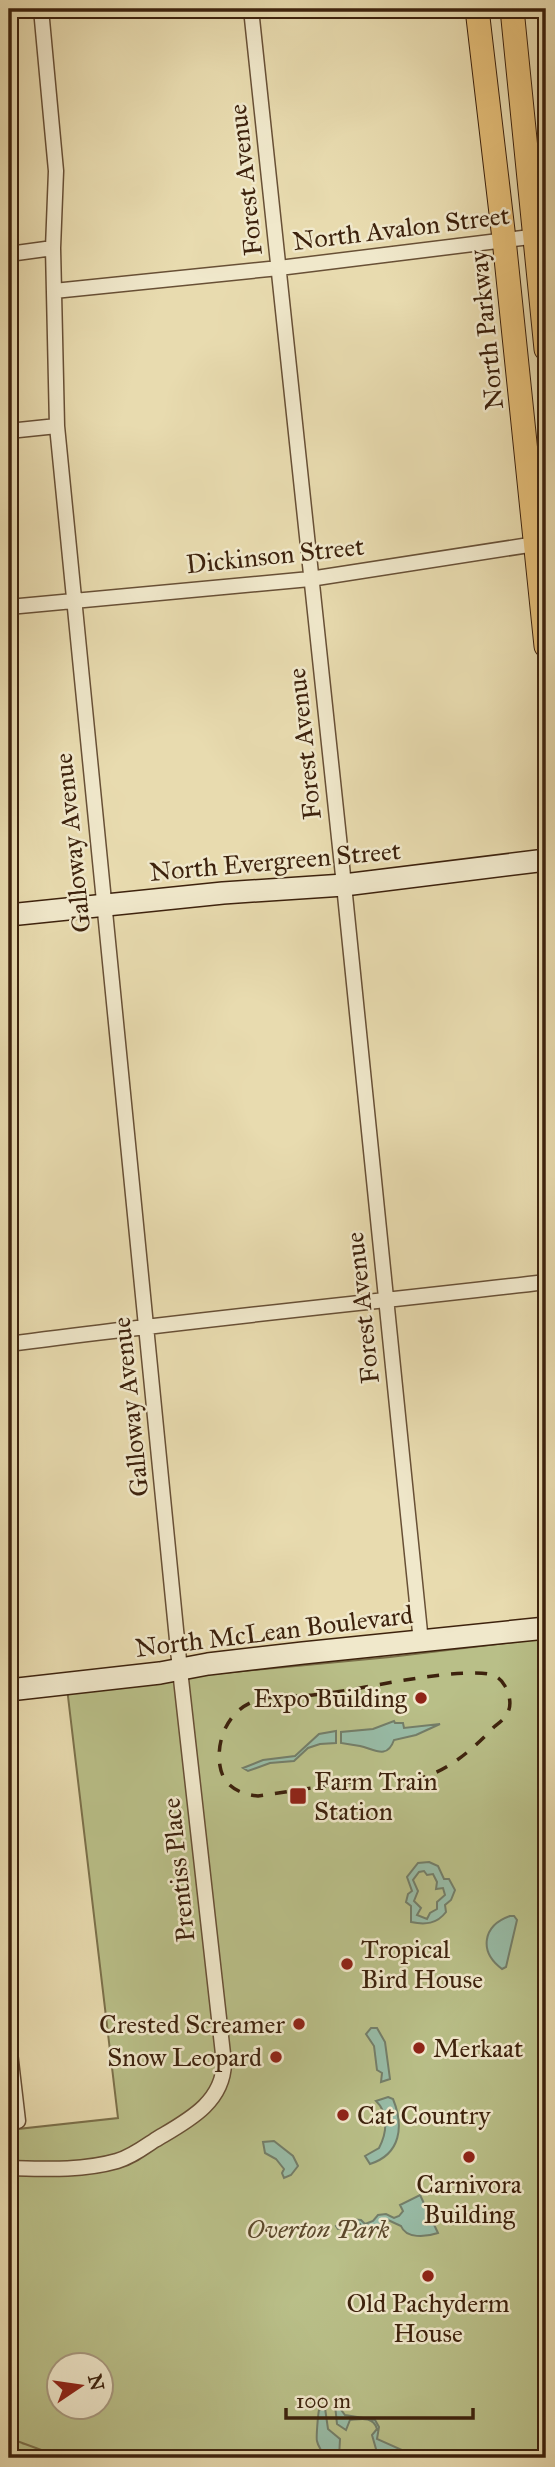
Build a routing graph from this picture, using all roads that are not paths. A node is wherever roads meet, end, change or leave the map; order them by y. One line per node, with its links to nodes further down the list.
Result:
1 (41, 9): 7 (street, Galloway Avenue)
2 (251, 9): 9 (street, Forest Avenue)
3 (477, 9): 6 (main road, North Parkway)
4 (512, 9): 5 (main road)
5 (540, 236): 6 (street, North Avalon Street); 11 (main road)
6 (505, 239): 9 (street, North Avalon Street); 14 (main road, North Parkway)
7 (53, 248): 8 (street); 10 (street, Galloway Avenue)
8 (9, 254)
9 (279, 268): 10 (street, North Avalon Street); 15 (street, Forest Avenue)
10 (54, 290): 12 (street, Galloway Avenue)
11 (546, 349)
12 (57, 426): 13 (street); 16 (street, Galloway Avenue)
13 (9, 431)
14 (541, 543): 15 (street, Dickinson Street); 18 (main road, North Parkway)
15 (310, 579): 16 (street, Dickinson Street); 20 (street, Forest Avenue)
16 (73, 600): 17 (street, Dickinson Street); 21 (street, Galloway Avenue)
17 (9, 607)
18 (546, 646)
19 (546, 860): 20 (street, North Evergreen Street)
20 (344, 885): 21 (street, North Evergreen Street); 24 (street, Forest Avenue)
21 (103, 906): 22 (street, North Evergreen Street); 25 (street, Galloway Avenue)
22 (9, 915)
23 (546, 1282): 24 (street)
24 (386, 1301): 25 (street); 28 (street, Forest Avenue)
25 (146, 1326): 26 (street); 29 (street, Galloway Avenue)
26 (9, 1344)
27 (546, 1628): 28 (street, North McLean Boulevard)
28 (421, 1642): 29 (street, North McLean Boulevard)
29 (180, 1670): 30 (street, North McLean Boulevard); 33 (street, Prentiss Place)
30 (9, 1690)
31 (9, 2045): 32 (street)
32 (18, 2121)
33 (9, 2168)

